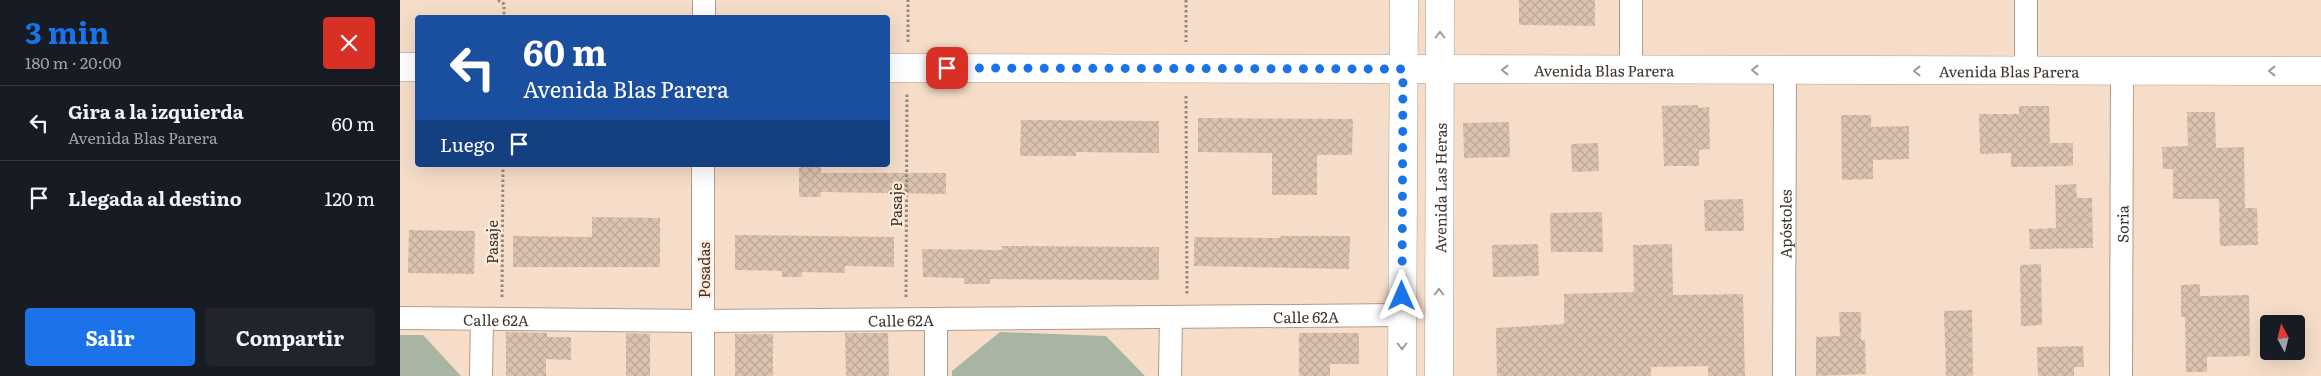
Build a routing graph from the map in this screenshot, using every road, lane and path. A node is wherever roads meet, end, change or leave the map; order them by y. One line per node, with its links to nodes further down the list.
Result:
1 (498, 0): 9 (path)
2 (704, 0): 10 (street)
3 (908, 0): 13 (path, Pasaje)
4 (1186, 0): 14 (path)
5 (1404, 0): 15 (main road)
6 (1440, 0): 16 (main road, Avenida Las Heras, one-way to 6)
7 (1631, 0): 17 (street)
8 (2026, 0): 20 (street)
9 (504, 15)
10 (704, 15)
11 (400, 67): 12 (main road)
12 (415, 67)
13 (898, 68): 14 (main road, Avenida Blas Parera); 28 (path, Pasaje)
14 (1186, 69): 15 (main road, Avenida Blas Parera); 26 (path)
15 (1403, 69): 16 (main road, Avenida Blas Parera); 24 (main road)
16 (1440, 70): 17 (main road, Avenida Blas Parera, one-way to 16); 36 (main road, Avenida Las Heras, one-way to 16)
17 (1631, 70): 18 (main road, Avenida Blas Parera, one-way to 17)
18 (1785, 70): 20 (main road, Avenida Blas Parera, one-way to 18); 37 (street, Apóstoles)
19 (2122, 70): 20 (main road, Avenida Blas Parera); 21 (main road, Avenida Blas Parera, one-way to 19); 38 (street, Soria)
20 (2026, 71)
21 (2321, 71)
22 (503, 167): 27 (path, Pasaje)
23 (704, 167): 30 (street, Posadas)
24 (1402, 315): 26 (street, Calle 62A); 35 (main road, one-way to 35)
25 (400, 318): 27 (street, Calle 62A)
26 (1179, 318): 29 (street, Calle 62A); 34 (street)
27 (492, 319): 30 (street, Calle 62A); 31 (street)
28 (906, 319): 29 (street, Calle 62A); 30 (street, Calle 62A)
29 (936, 320): 33 (street)
30 (703, 321): 32 (street, Posadas)
31 (481, 376)
32 (703, 376)
33 (936, 376)
34 (1170, 376)
35 (1402, 376)
36 (1439, 376)
37 (1784, 376)
38 (2121, 376)

